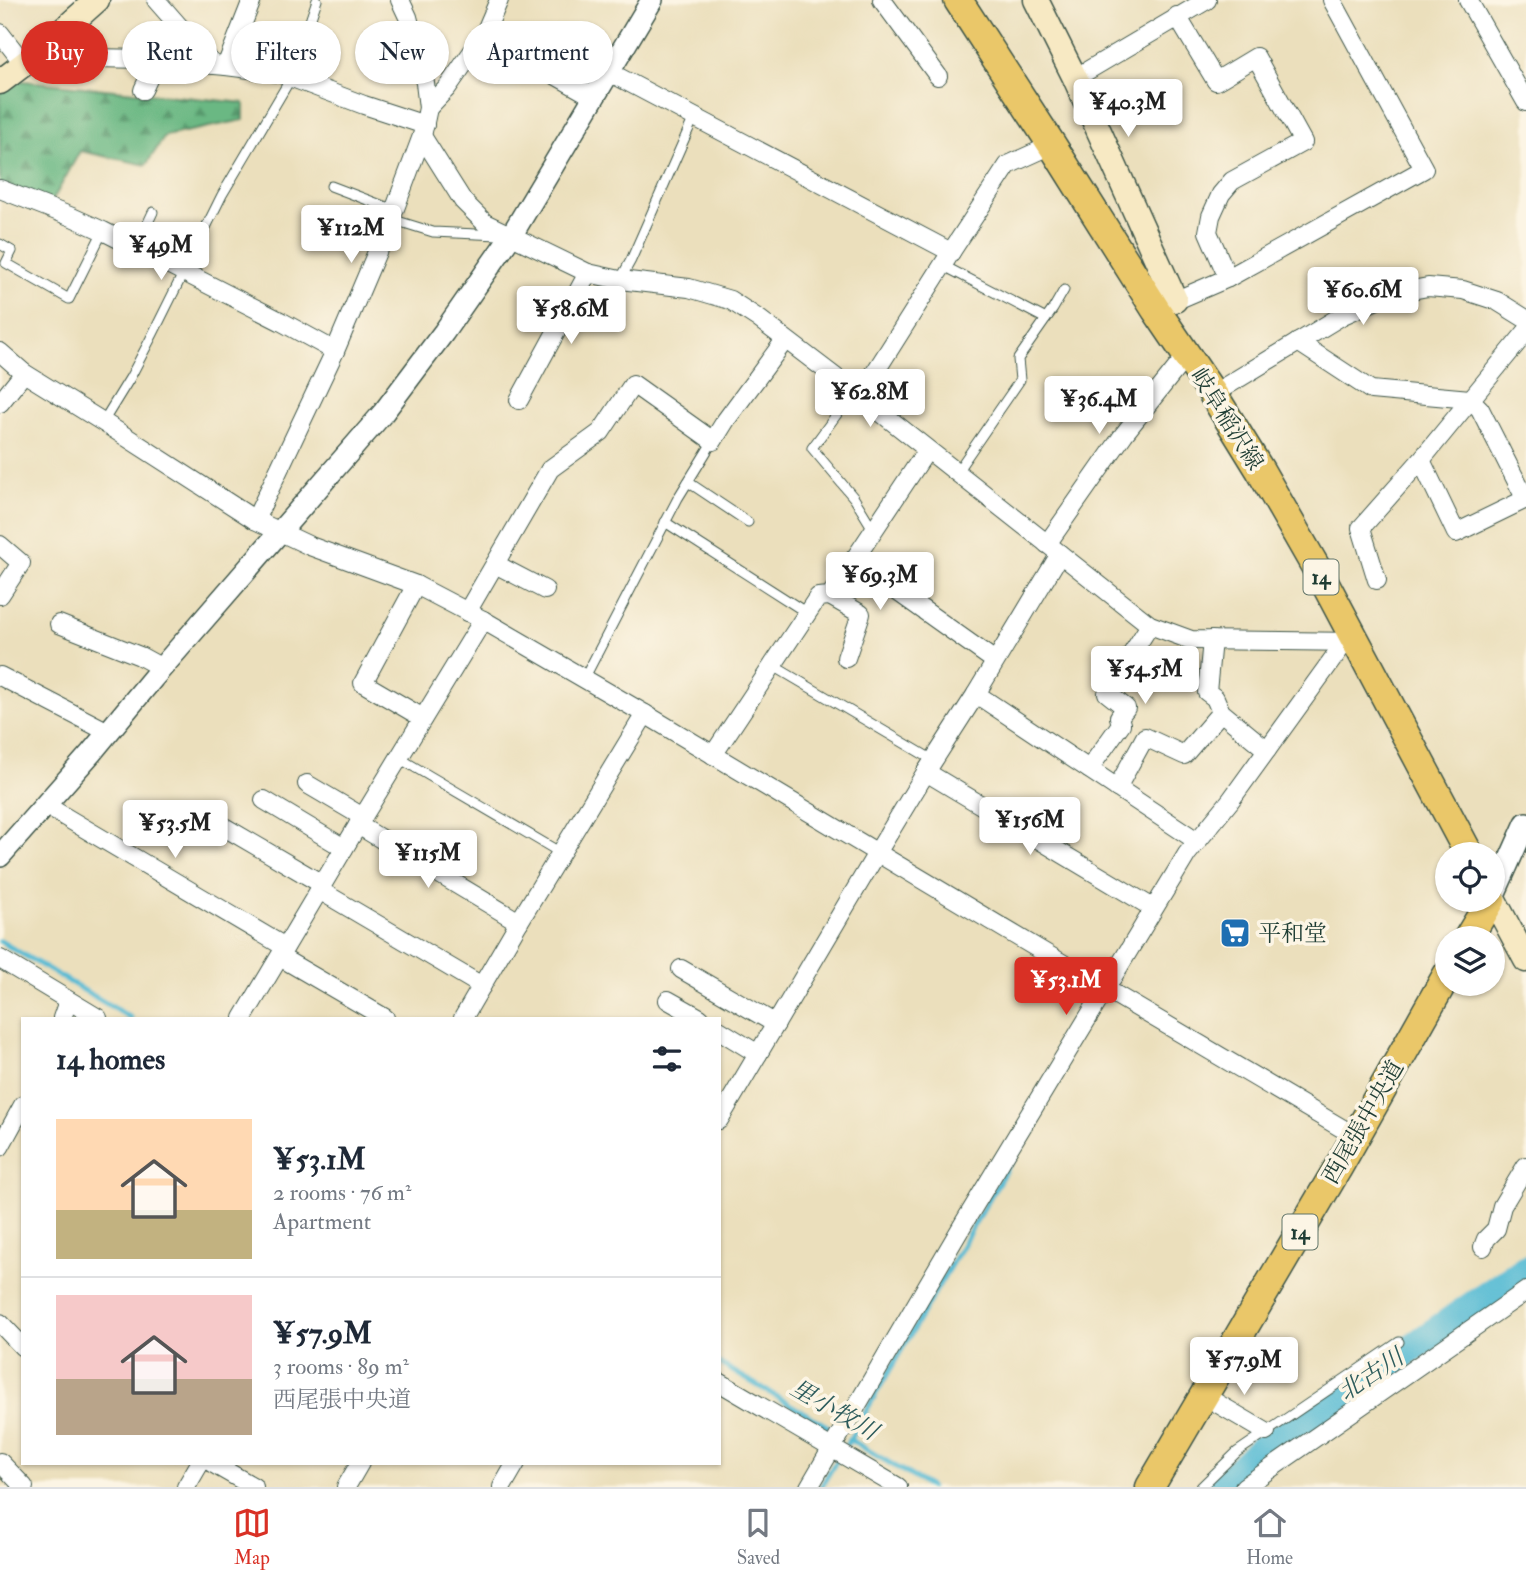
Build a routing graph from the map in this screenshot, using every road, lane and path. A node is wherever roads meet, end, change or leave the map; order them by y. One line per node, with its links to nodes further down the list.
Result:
1 (97, 0): 16 (main road)
2 (156, 0): 21 (street)
3 (252, 0): 21 (street)
4 (317, 0): 17 (lane)
5 (400, 0): 14 (street)
6 (499, 0): 18 (street)
7 (652, 0): 23 (street)
8 (882, 0): 27 (street)
9 (958, 0): 40 (main road, 岐阜稲沢線 / 14)
10 (1036, 0): 28 (main road)
11 (1207, 0): 15 (street)
12 (1332, 0): 52 (street)
13 (1468, 0): 37 (street)
14 (410, 8): 39 (street)
15 (1177, 16): 28 (street); 52 (street)
16 (73, 21)
17 (310, 21)
18 (490, 21)
19 (0, 33): 20 (street)
20 (21, 60)
21 (219, 65): 25 (street)
22 (463, 65): 39 (street)
23 (613, 65)
24 (21, 66): 29 (main road)
25 (231, 67)
26 (613, 74): 38 (street)
27 (938, 76)
28 (1075, 78): 55 (main road)
29 (0, 82)
30 (146, 84): 35 (street)
31 (287, 84): 50 (lane)
32 (307, 84): 39 (street)
33 (571, 84): 36 (street)
34 (602, 84): 36 (street)
35 (143, 90)
36 (594, 97): 46 (street)
37 (1526, 102)
38 (694, 117): 49 (street); 53 (lane)
39 (425, 123): 44 (street); 46 (street)
40 (1052, 145): 49 (street); 55 (main road, 岐阜稲沢線 / 14)
41 (331, 186): 44 (lane)
42 (0, 189): 45 (street)
43 (153, 212): 48 (lane)
44 (393, 215): 46 (lane); 61 (street)
45 (103, 231): 47 (lane); 48 (street)
46 (511, 236): 51 (street); 81 (street)
47 (0, 244)
48 (136, 248): 50 (street)
49 (946, 259): 56 (lane); 65 (street)
50 (183, 272): 61 (street); 70 (lane)
51 (588, 273): 53 (street); 68 (street)
52 (1228, 278): 55 (street)
53 (620, 280): 59 (street)
54 (1064, 290): 56 (lane)
55 (1166, 305): 63 (main road, 岐阜稲沢線 / 14)
56 (1046, 319): 74 (lane)
57 (1526, 319): 60 (street)
58 (1526, 332): 67 (street)
59 (785, 340): 65 (street); 71 (street)
60 (1298, 342): 66 (street); 67 (street)
61 (335, 351): 77 (street)
62 (0, 352): 64 (street)
63 (1188, 355): 66 (main road, 岐阜稲沢線 / 14); 83 (street)
64 (24, 373): 69 (street); 70 (street)
65 (857, 394): 72 (street); 80 (lane)
66 (1213, 394): 96 (main road, 岐阜稲沢線 / 14)
67 (1470, 399): 73 (street); 76 (street)
68 (519, 400)
69 (0, 403)
70 (103, 422): 77 (street)
71 (713, 441): 75 (lane); 85 (street)
72 (927, 450): 74 (street); 80 (street)
73 (1421, 460): 76 (street); 86 (street)
74 (956, 473): 83 (street)
75 (688, 482): 78 (lane); 79 (lane)
76 (1526, 500)
77 (255, 520): 81 (street)
78 (665, 522): 91 (lane); 102 (lane)
79 (748, 522)
80 (873, 529): 84 (street)
81 (281, 532): 87 (street); 100 (street)
82 (0, 545): 89 (street)
83 (1053, 549): 94 (street); 98 (street)
84 (853, 560): 90 (street); 98 (street)
85 (495, 564): 88 (street); 92 (street)
86 (1377, 580)
87 (416, 585): 92 (street); 106 (street)
88 (545, 590)
89 (0, 596)
90 (830, 596): 91 (street); 97 (street)
91 (807, 613): 99 (street)
92 (475, 616): 102 (street); 106 (street)
93 (59, 624): 100 (street)
94 (1150, 625): 95 (street); 112 (street)
95 (1212, 640): 96 (street); 104 (street)
96 (1351, 642): 108 (street); 121 (main road, 岐阜稲沢線 / 14)
97 (846, 658)
98 (995, 661): 103 (street)
99 (772, 665): 109 (street); 111 (lane)
100 (162, 668): 107 (street)
101 (0, 676): 107 (street)
102 (584, 679): 105 (street)
103 (976, 694): 111 (street); 112 (street)
104 (1221, 712): 108 (street); 114 (street)
105 (645, 714): 109 (street); 123 (street)
106 (423, 718): 110 (street)
107 (108, 732): 116 (street)
108 (1267, 750): 120 (street)
109 (713, 755): 124 (street)
110 (399, 758): 117 (street); 123 (lane)
111 (929, 766): 124 (street); 128 (street)
112 (1089, 769): 114 (street)
113 (307, 784): 117 (street)
114 (1116, 788): 120 (street)
115 (264, 800): 122 (street)
116 (45, 805): 125 (street); 131 (street)
117 (361, 821): 122 (street); 130 (street)
118 (1526, 823): 126 (street)
119 (219, 824): 127 (street)
120 (1197, 842): 128 (street)
121 (1462, 842)
122 (344, 848): 127 (street)
123 (561, 853): 130 (street)
124 (877, 853): 136 (street); 145 (street)
125 (0, 856)
126 (1505, 869)
127 (321, 887): 131 (street); 135 (street)
128 (1153, 908): 136 (street)
129 (1500, 912): 133 (main road)
130 (519, 922): 135 (street)
131 (282, 952): 141 (street); 142 (street)
132 (0, 960): 139 (street)
133 (1526, 960)
134 (681, 969): 145 (street)
135 (482, 986): 143 (street)
136 (1106, 989): 150 (street); 161 (street)
137 (1435, 996): 150 (main road, 西尾張中央道 / 14)
138 (668, 1000): 144 (street)
139 (65, 1010): 140 (street)
140 (94, 1017)
141 (244, 1017)
142 (383, 1017)
143 (464, 1017)
144 (698, 1017)
145 (776, 1024): 147 (street)
146 (721, 1031): 147 (street)
147 (758, 1054): 148 (street)
148 (721, 1117)
149 (17, 1130): 151 (street)
150 (1355, 1136): 159 (main road, 西尾張中央道 / 14)
151 (0, 1147)
152 (1524, 1174): 153 (street)
153 (1482, 1247)
154 (1526, 1291): 176 (street)
155 (0, 1323): 157 (street)
156 (1399, 1342): 160 (lane)
157 (21, 1345)
158 (721, 1383): 161 (street)
159 (1203, 1395): 160 (street); 174 (main road, 西尾張中央道 / 14)
160 (1266, 1432): 175 (lane)
161 (837, 1439): 172 (street); 173 (street)
162 (0, 1462): 167 (street)
163 (199, 1465): 168 (street)
164 (216, 1465): 169 (street)
165 (359, 1465): 170 (street)
166 (514, 1465): 171 (street)
167 (24, 1487)
168 (186, 1487)
169 (254, 1487)
170 (346, 1487)
171 (502, 1487)
172 (809, 1487)
173 (898, 1487)
174 (1150, 1487)
175 (1201, 1487)
176 (1244, 1487)

